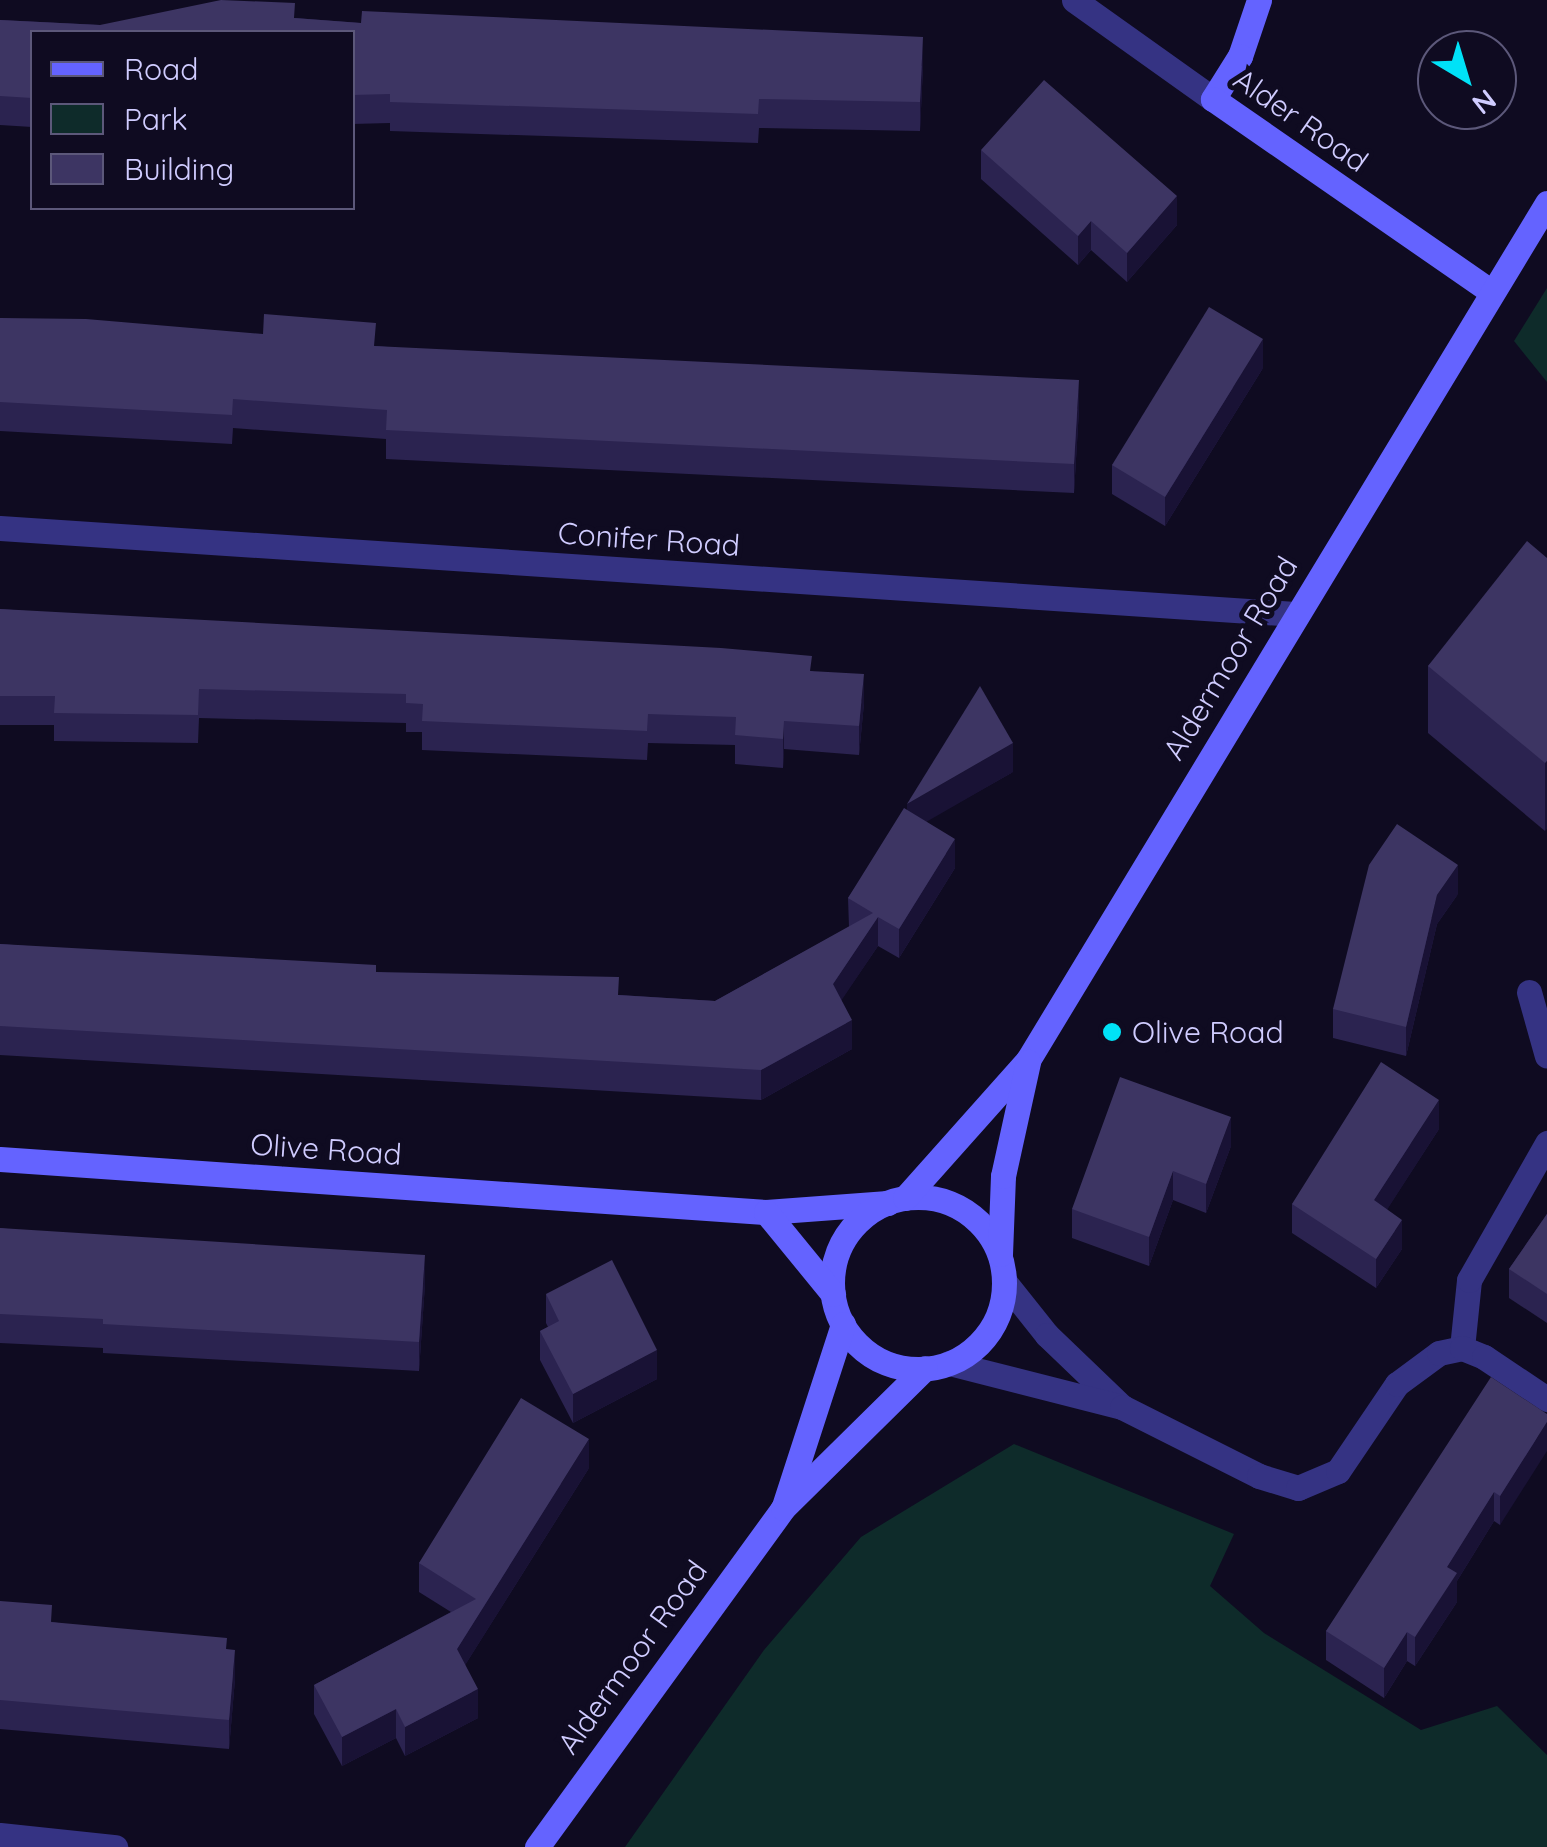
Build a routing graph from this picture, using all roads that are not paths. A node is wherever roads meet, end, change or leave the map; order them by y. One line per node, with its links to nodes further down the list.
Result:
1 (1074, 0): 3 (street, Alder Road)
2 (1259, 0): 3 (street)
3 (1213, 99): 5 (street, Alder Road)
4 (1547, 203): 5 (street, Aldermoor Road)
5 (1492, 292): 7 (street, Aldermoor Road)
6 (0, 528): 7 (street, Conifer Road)
7 (1294, 614): 10 (street, Aldermoor Road)
8 (1529, 992): 9 (street)
9 (1547, 1056)
10 (1028, 1060): 13 (street, Aldermoor Road); 15 (street, Aldermoor Road)
11 (1547, 1143): 19 (street)
12 (0, 1159): 14 (street, Olive Road)
13 (896, 1200): 14 (street, Olive Road); 15 (street); 17 (street)
14 (766, 1212): 17 (street)
15 (1000, 1254): 16 (street)
16 (1004, 1281): 20 (street); 22 (street)
17 (833, 1294): 18 (street)
18 (842, 1324): 20 (street); 23 (street, Aldermoor Road)
19 (1462, 1348): 21 (street); 22 (street)
20 (937, 1366): 22 (street); 23 (street, Aldermoor Road)
21 (1547, 1398)
22 (1122, 1407)
23 (783, 1508): 26 (street, Aldermoor Road)
24 (0, 1835): 25 (street)
25 (115, 1847)
26 (536, 1847)

